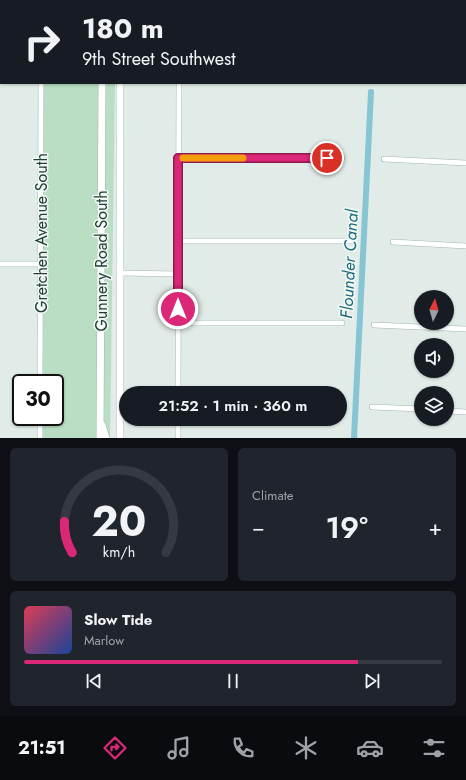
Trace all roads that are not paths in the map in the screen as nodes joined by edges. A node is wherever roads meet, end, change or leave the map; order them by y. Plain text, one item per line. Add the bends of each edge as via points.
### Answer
1 (41, 84) edge
2 (102, 84) edge
3 (120, 84) edge
4 (179, 84) edge
5 (178, 158) junction
6 (342, 158) dead end
7 (384, 159) dead end
8 (466, 163) edge
9 (352, 240) dead end
10 (178, 241) junction
11 (394, 242) dead end
12 (466, 246) edge
13 (0, 264) edge
14 (40, 264) junction
15 (120, 273) junction
16 (178, 274) junction
17 (178, 323) junction
18 (342, 323) dead end
19 (374, 324) dead end
20 (466, 329) edge
21 (40, 374) edge
22 (178, 386) edge
23 (372, 407) dead end
24 (414, 409) edge
25 (454, 411) edge
26 (466, 412) edge
27 (100, 423) junction
28 (40, 426) edge
29 (178, 426) edge
30 (40, 438) edge
31 (100, 438) edge
32 (106, 438) edge
33 (120, 438) edge
34 (178, 438) edge

1 - 14 street, Gretchen Avenue South
2 - 27 main road, Gunnery Road South
3 - 15 main road, Gunnery Road South
4 - 5 street
5 - 6 street
5 - 10 street
7 - 8 street
9 - 10 street
10 - 16 street
11 - 12 street
13 - 14 street
14 - 21 street, Gretchen Avenue South
15 - 16 street
15 - 33 main road, Gunnery Road South
16 - 17 street
17 - 18 street
17 - 22 street
19 - 20 street
23 - 24 street
25 - 26 street
27 - 31 main road, Gunnery Road South
27 - 32 main road
28 - 30 street
29 - 34 street

